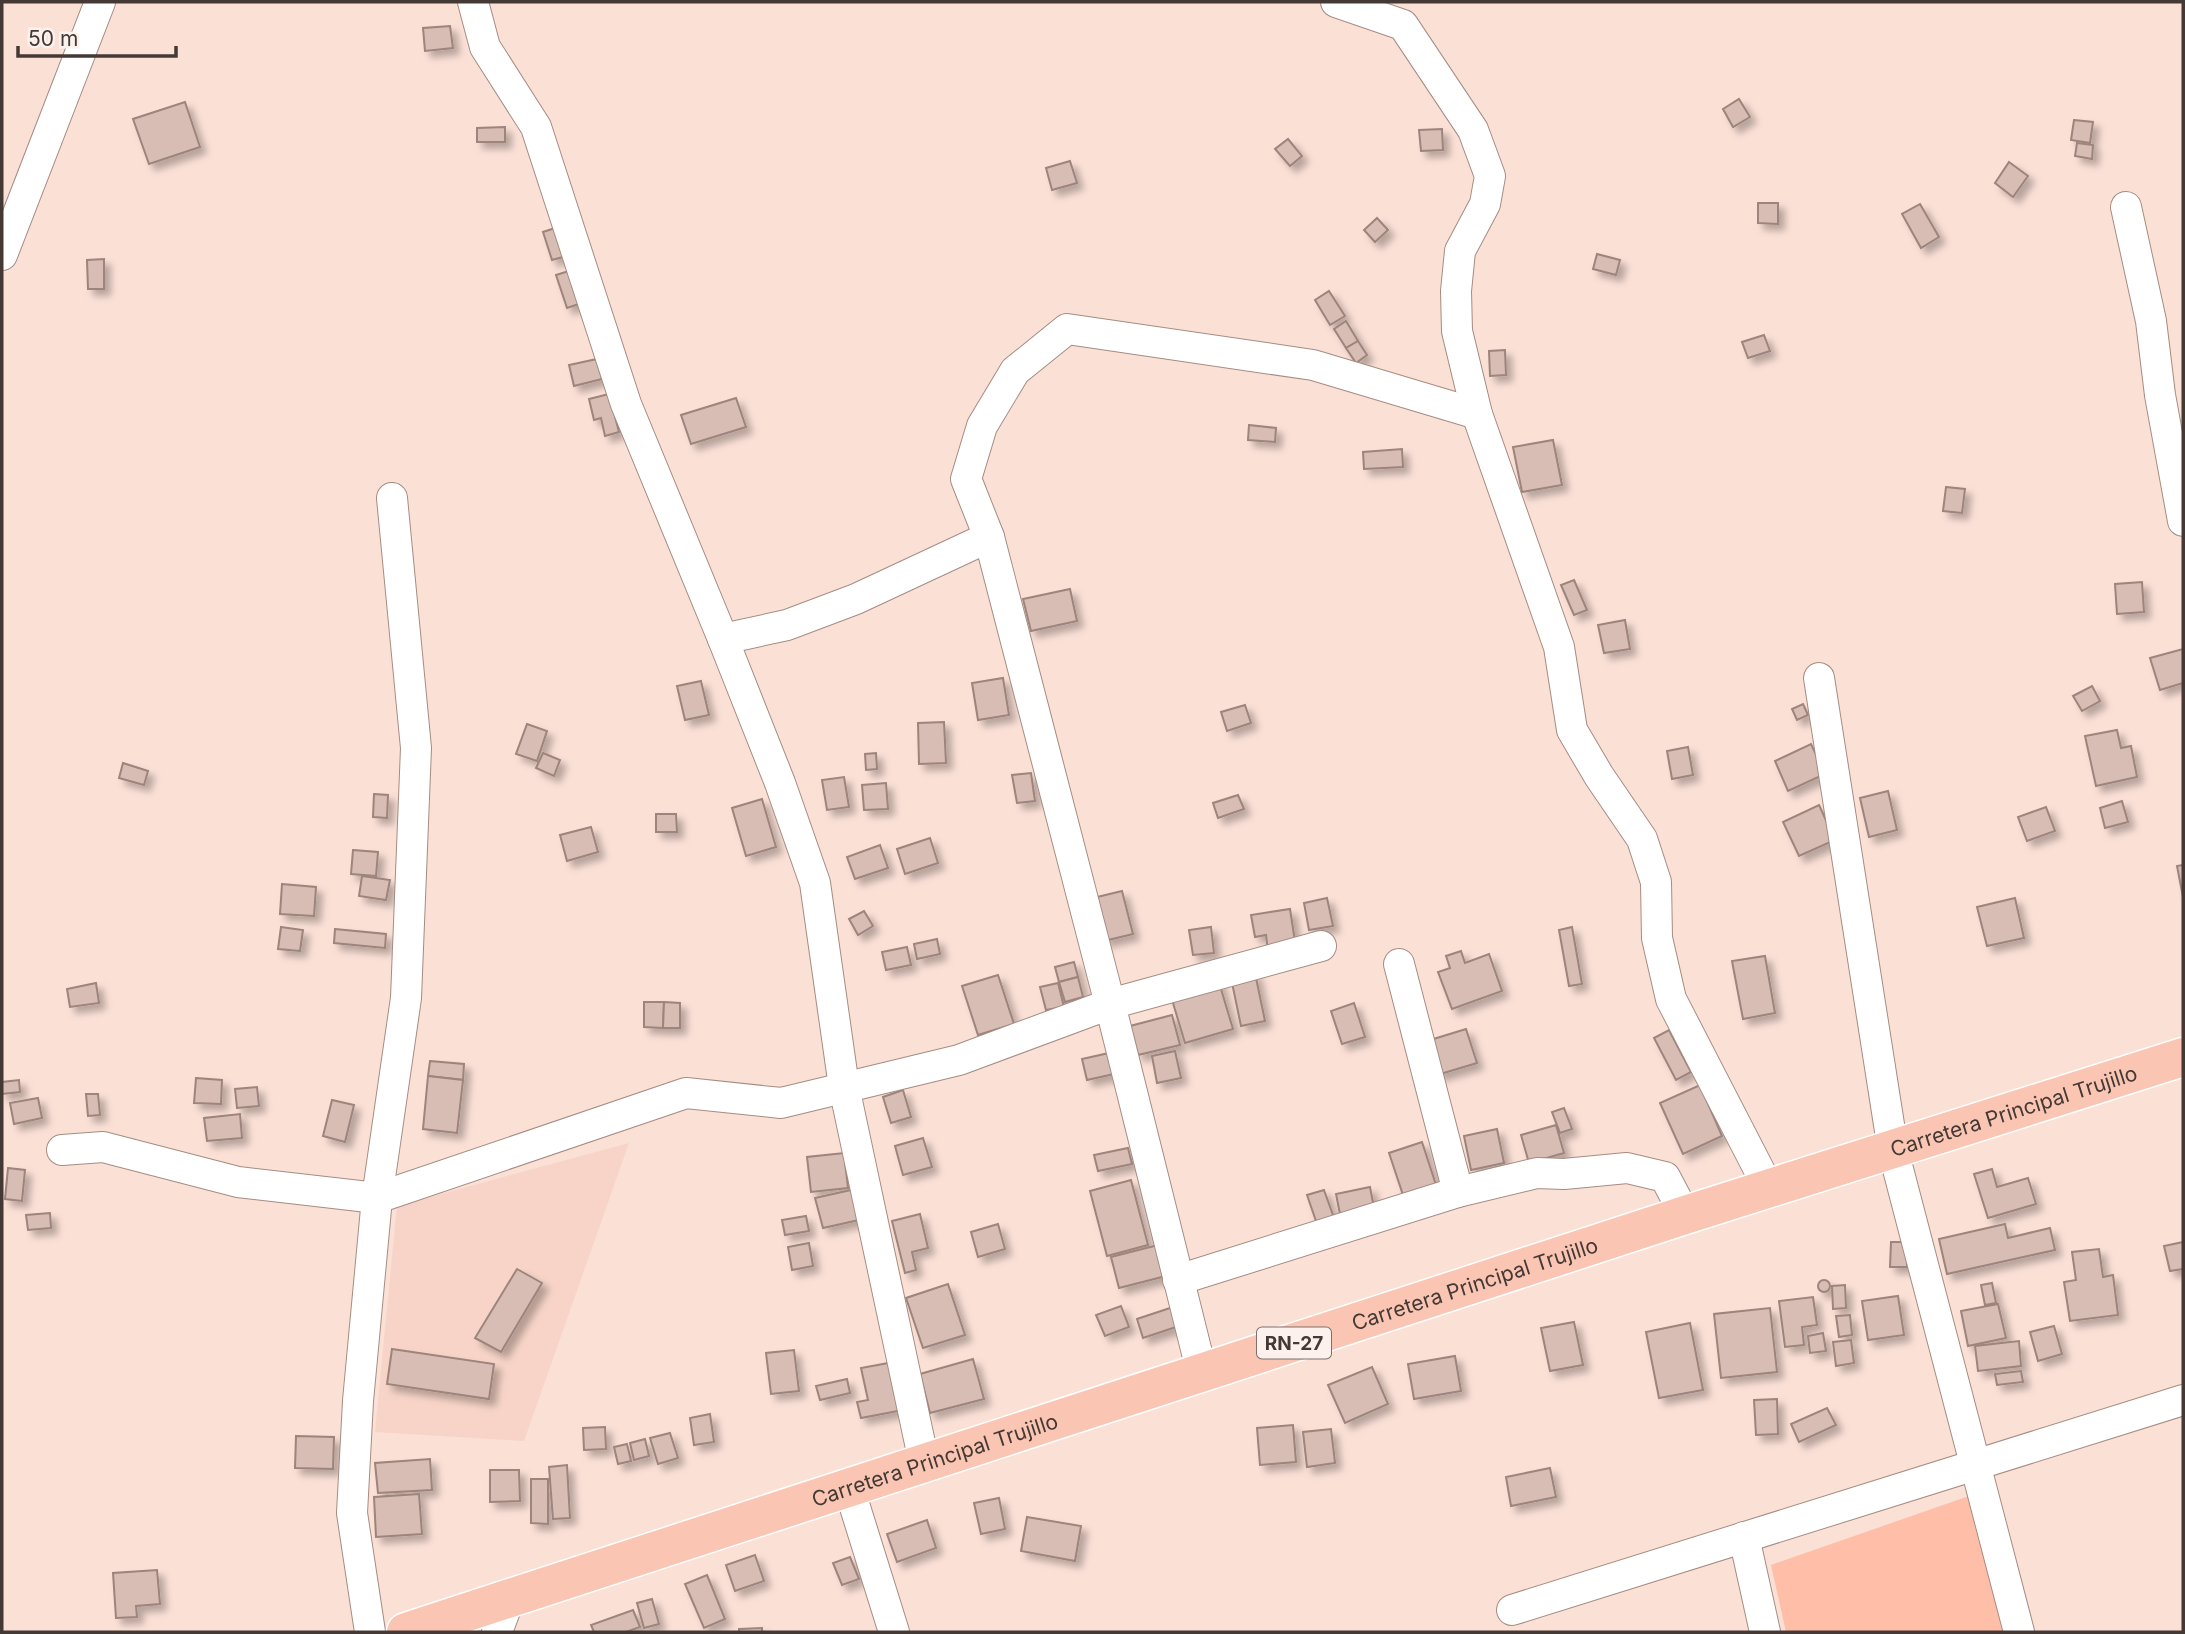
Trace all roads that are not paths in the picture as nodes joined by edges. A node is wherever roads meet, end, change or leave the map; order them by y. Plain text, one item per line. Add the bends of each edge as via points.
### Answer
1 (100, 2) edge
2 (473, 2) edge
3 (1336, 2) edge
4 (2126, 207) dead end
5 (2, 256) edge
6 (2171, 393) edge
7 (1477, 414) junction
8 (392, 498) dead end
9 (2183, 521) edge
10 (989, 537) junction
11 (723, 639) junction
12 (1819, 678) dead end
13 (1321, 946) dead end
14 (1399, 964) dead end
15 (1110, 1004) junction
16 (2183, 1057) edge
17 (844, 1087) junction
18 (62, 1150) dead end
19 (1893, 1150) junction
20 (1769, 1189) junction
21 (1458, 1192) junction
22 (377, 1198) junction
23 (1685, 1215) junction
24 (1178, 1280) junction
25 (1202, 1373) junction
26 (2183, 1399) edge
27 (924, 1462) junction
28 (1976, 1464) junction
29 (849, 1488) junction
30 (1744, 1538) junction
31 (510, 1597) junction
32 (1512, 1611) dead end
33 (370, 1632) edge
34 (406, 1632) edge
35 (497, 1632) edge
36 (894, 1632) edge
37 (1765, 1632) edge
38 (2019, 1632) edge

1 - 5 street
2 - 11 street via 485,47 536,127 626,404
3 - 7 street via 1403,25 1473,130 1490,176 1485,204 1460,251 1456,291 1457,331
4 - 6 street
6 - 9 street
7 - 10 street via 1313,365 1067,329 1015,371 982,426 966,478
7 - 20 street via 1559,647 1572,730 1642,839 1656,882 1657,938 1671,999
8 - 22 street via 416,748 406,998
10 - 11 street via 856,599 787,625
10 - 15 street
11 - 17 street via 815,883
12 - 19 street
13 - 15 street
14 - 21 street
15 - 17 street via 959,1060
15 - 24 street
16 - 19 main road, Carretera Principal Trujillo / RN-27
17 - 22 street via 781,1103 686,1093
17 - 27 street
18 - 22 street via 103,1147 238,1182
19 - 20 main road, Carretera Principal Trujillo / RN-27
19 - 28 street
20 - 23 main road, Carretera Principal Trujillo / RN-27
21 - 23 street via 1537,1173 1627,1168 1665,1177
21 - 24 street
22 - 33 street via 352,1514
23 - 25 main road, Carretera Principal Trujillo / RN-27
24 - 25 street
25 - 27 main road, Carretera Principal Trujillo / RN-27
26 - 28 street
27 - 29 main road, Carretera Principal Trujillo / RN-27
28 - 30 street
28 - 38 street
29 - 31 main road, Carretera Principal Trujillo / RN-27
29 - 36 street
30 - 32 street
30 - 37 street
31 - 34 main road, Carretera Principal Trujillo / RN-27
31 - 35 street

